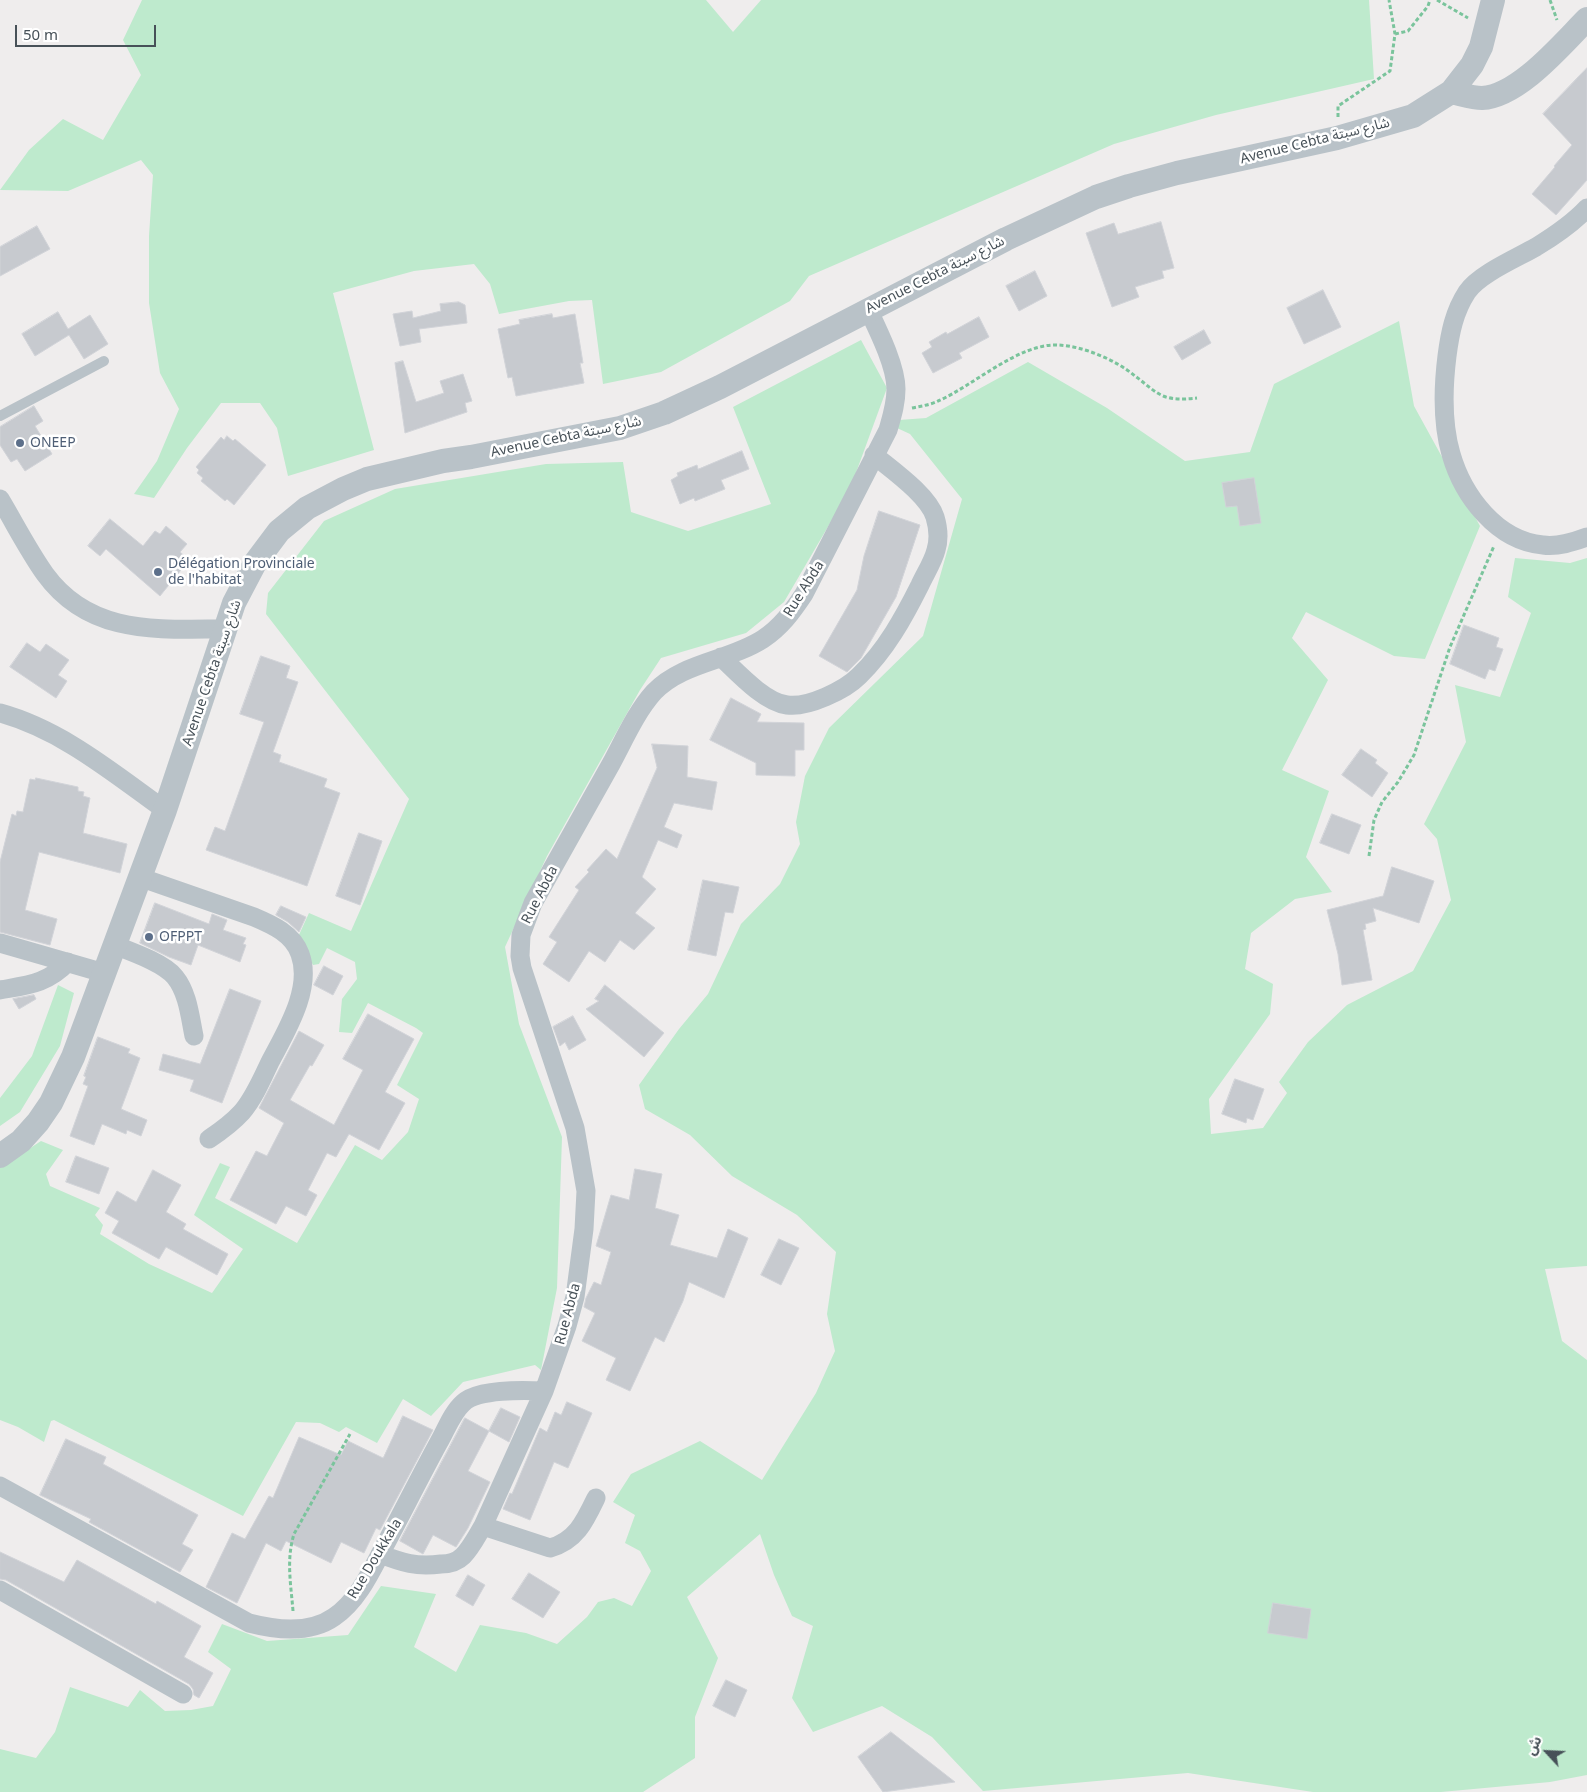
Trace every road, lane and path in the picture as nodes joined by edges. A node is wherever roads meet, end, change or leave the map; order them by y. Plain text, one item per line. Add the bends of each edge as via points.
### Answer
1 (1389, 0) edge
2 (1430, 0) edge
3 (1437, 0) edge
4 (1494, 0) edge
5 (1587, 18) edge
6 (1486, 28) junction
7 (1395, 34) junction
8 (1452, 92) junction
9 (1337, 138) junction
10 (1587, 208) edge
11 (868, 309) junction
12 (104, 361) dead end
13 (1197, 398) dead end
14 (894, 410) junction
15 (0, 416) edge
16 (874, 456) junction
17 (0, 499) edge
18 (1501, 529) junction
19 (1587, 537) edge
20 (226, 629) junction
21 (720, 657) junction
22 (0, 713) edge
23 (165, 810) junction
24 (1369, 856) dead end
25 (139, 877) junction
26 (0, 943) edge
27 (114, 945) junction
28 (68, 962) junction
29 (104, 973) junction
30 (0, 990) edge
31 (194, 1036) dead end
32 (209, 1139) dead end
33 (0, 1156) edge
34 (544, 1392) junction
35 (350, 1434) dead end
36 (0, 1486) edge
37 (596, 1498) dead end
38 (482, 1526) junction
39 (380, 1554) junction
40 (0, 1590) edge
41 (295, 1629) junction
42 (184, 1694) dead end

1 - 7 path
2 - 7 path via 1408,31
3 - 6 path
4 - 6 street, Avenue Cebta شارع سبتة
5 - 8 street via 1526,79 1503,92 1481,98
6 - 8 street, Avenue Cebta شارع سبتة via 1472,65
7 - 9 path via 1390,71 1338,106
8 - 9 street, Avenue Cebta شارع سبتة via 1413,116
9 - 11 street, Avenue Cebta شارع سبتة via 1178,172 1096,197
10 - 18 street via 1538,246 1487,274 1468,290 1454,314 1444,396 1451,454 1463,484
11 - 14 street, Rue Abda via 891,367 896,387
11 - 20 street, Avenue Cebta شارع سبتة via 664,413 620,428 443,461 367,479 319,500 279,531 261,554 237,596
12 - 15 lane
13 - 14 path via 1180,400 1166,397 1106,358 1074,348 1050,345 1024,353 934,403
14 - 16 street, Rue Abda
16 - 21 street, Rue Abda via 827,552 790,615 762,640
16 - 21 street via 926,502 936,518 938,536 936,551 926,572 884,646 858,677 843,687 821,698 792,706 773,700 758,690
17 - 20 street via 46,576 81,609 125,625
18 - 19 street via 1530,544 1545,546
18 - 24 path via 1450,647 1414,755 1382,802 1374,820
20 - 23 street, Avenue Cebta شارع سبتة
21 - 34 street, Rue Abda via 666,682 642,708 533,903 521,935 520,956 526,982 575,1128 586,1191 576,1297
22 - 23 street via 23,720 88,754
23 - 25 street, Avenue Cebta شارع سبتة
25 - 27 street, Avenue Cebta شارع سبتة
25 - 32 street via 270,924 286,934 301,955 300,994 287,1028 247,1106
26 - 28 street
27 - 29 street, Avenue Cebta شارع سبتة
27 - 31 street via 164,967 177,978
28 - 29 street
28 - 30 street via 54,975 34,984
29 - 33 street, Avenue Cebta شارع سبتة via 73,1057 51,1104 21,1141
34 - 38 street, Rue Abda
34 - 39 street, Rue Doukkala via 513,1390 474,1397 463,1403
35 - 41 path via 292,1540 289,1563
36 - 41 street, Rue Doukkala via 250,1623
37 - 38 street via 577,1532 560,1545 550,1548
38 - 39 street, Rue Abda via 463,1556 450,1564 419,1566
39 - 41 street, Rue Doukkala via 354,1599 342,1611 323,1622
40 - 42 street

